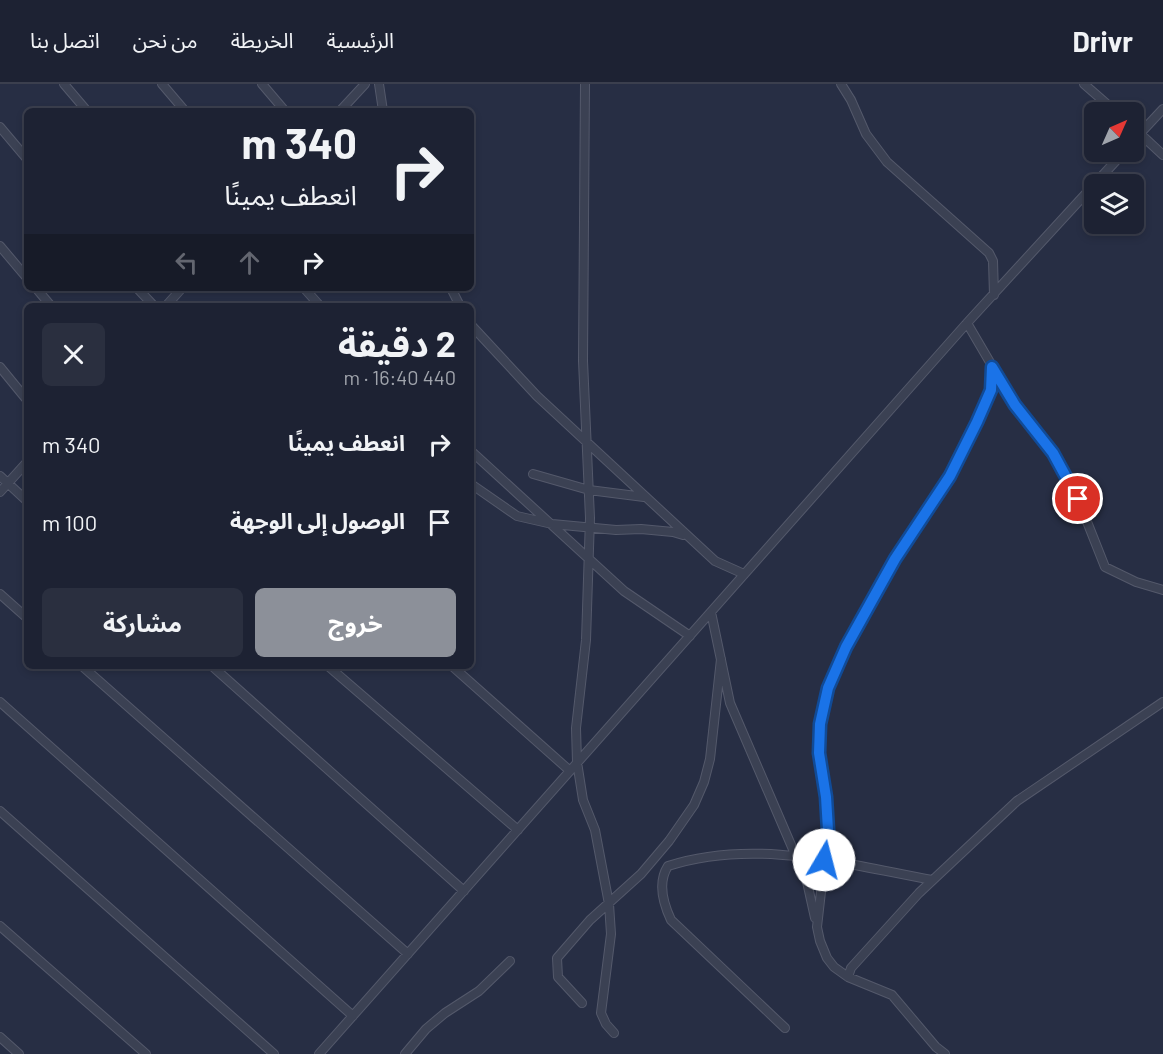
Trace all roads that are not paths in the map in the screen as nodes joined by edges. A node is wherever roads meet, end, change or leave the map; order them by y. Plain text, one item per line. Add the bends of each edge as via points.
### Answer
1 (64, 84) edge
2 (162, 84) edge
3 (262, 84) edge
4 (378, 84) edge
5 (585, 84) edge
6 (841, 84) edge
7 (1084, 84) edge
8 (362, 85) edge
9 (1105, 102) edge
10 (84, 108) edge
11 (182, 108) edge
12 (282, 108) edge
13 (343, 108) edge
14 (382, 108) edge
15 (1163, 109) edge
16 (0, 127) edge
17 (1144, 127) edge
18 (1144, 141) edge
19 (24, 155) edge
20 (1163, 156) edge
21 (1115, 162) edge
22 (0, 246) edge
23 (24, 274) edge
24 (38, 291) edge
25 (140, 291) edge
26 (179, 291) edge
27 (307, 291) edge
28 (994, 295) junction
29 (48, 303) edge
30 (151, 303) edge
31 (169, 303) edge
32 (317, 303) edge
33 (967, 323) junction
34 (474, 329) edge
35 (0, 367) edge
36 (992, 367) junction
37 (24, 396) edge
38 (587, 442) junction
39 (474, 454) edge
40 (24, 465) edge
41 (533, 474) dead end
42 (0, 476) edge
43 (8, 484) junction
44 (474, 486) edge
45 (589, 490) junction
46 (0, 492) edge
47 (645, 497) junction
48 (24, 498) edge
49 (552, 524) junction
50 (590, 528) junction
51 (689, 537) junction
52 (589, 559) junction
53 (744, 574) junction
54 (1163, 590) edge
55 (0, 594) edge
56 (711, 612) junction
57 (24, 615) edge
58 (690, 636) junction
59 (721, 659) junction
60 (85, 669) edge
61 (215, 669) edge
62 (331, 669) edge
63 (455, 669) edge
64 (0, 702) edge
65 (1163, 702) edge
66 (577, 762) junction
67 (568, 770) junction
68 (0, 811) edge
69 (518, 830) junction
70 (795, 856) junction
71 (824, 860) junction
72 (932, 880) junction
73 (465, 891) junction
74 (609, 904) junction
75 (0, 926) edge
76 (817, 927) junction
77 (408, 954) junction
78 (510, 961) dead end
79 (848, 977) junction
80 (582, 1003) dead end
81 (353, 1016) junction
82 (785, 1028) dead end
83 (614, 1034) dead end
84 (0, 1037) edge
85 (19, 1054) edge
86 (146, 1054) edge
87 (274, 1054) edge
88 (319, 1054) edge
89 (405, 1054) edge
90 (945, 1054) edge

1 - 10 street
2 - 11 street
3 - 12 street
4 - 14 street
5 - 38 street via 583,361
6 - 28 street via 866,134 887,162 989,253 993,261
7 - 9 street
8 - 13 street
15 - 17 street
16 - 19 street
18 - 20 street
21 - 28 street
22 - 23 street
24 - 29 street
25 - 30 street
26 - 31 street
27 - 32 street
28 - 33 street
33 - 36 street
33 - 53 street
34 - 38 street
35 - 37 street
36 - 54 street via 1015,405 1053,453 1078,499 1105,567
36 - 71 street via 991,390 950,476 895,559 828,688 819,753 828,830
38 - 45 street
38 - 47 street
39 - 49 street
40 - 43 street
41 - 45 street
42 - 43 street
43 - 46 street
43 - 48 street
44 - 49 street via 517,516
45 - 47 street
45 - 50 street
47 - 51 street
49 - 50 street
49 - 52 street
50 - 51 street via 673,532
50 - 52 street
51 - 53 street via 715,561
52 - 58 street via 624,591
52 - 66 street
53 - 56 street
55 - 57 street
56 - 58 street
56 - 59 street
58 - 66 street
59 - 70 street via 730,703
59 - 74 street via 710,759 694,806 641,874
60 - 77 street
61 - 73 street
62 - 69 street
63 - 67 street
64 - 81 street
65 - 72 street via 1017,801
66 - 67 street
66 - 74 street
67 - 69 street
68 - 87 street
69 - 73 street
70 - 71 street
70 - 76 street via 807,882
70 - 82 street via 756,852 705,856 668,866 663,873 662,902 671,920
71 - 72 street
71 - 76 street
72 - 79 street via 851,968
73 - 77 street
74 - 80 street via 573,937 557,958 558,977
74 - 83 street via 611,934 601,1012
75 - 86 street
76 - 79 street via 827,958
77 - 81 street
78 - 89 street via 479,991 426,1029
79 - 90 street via 892,995
81 - 88 street
84 - 85 street

